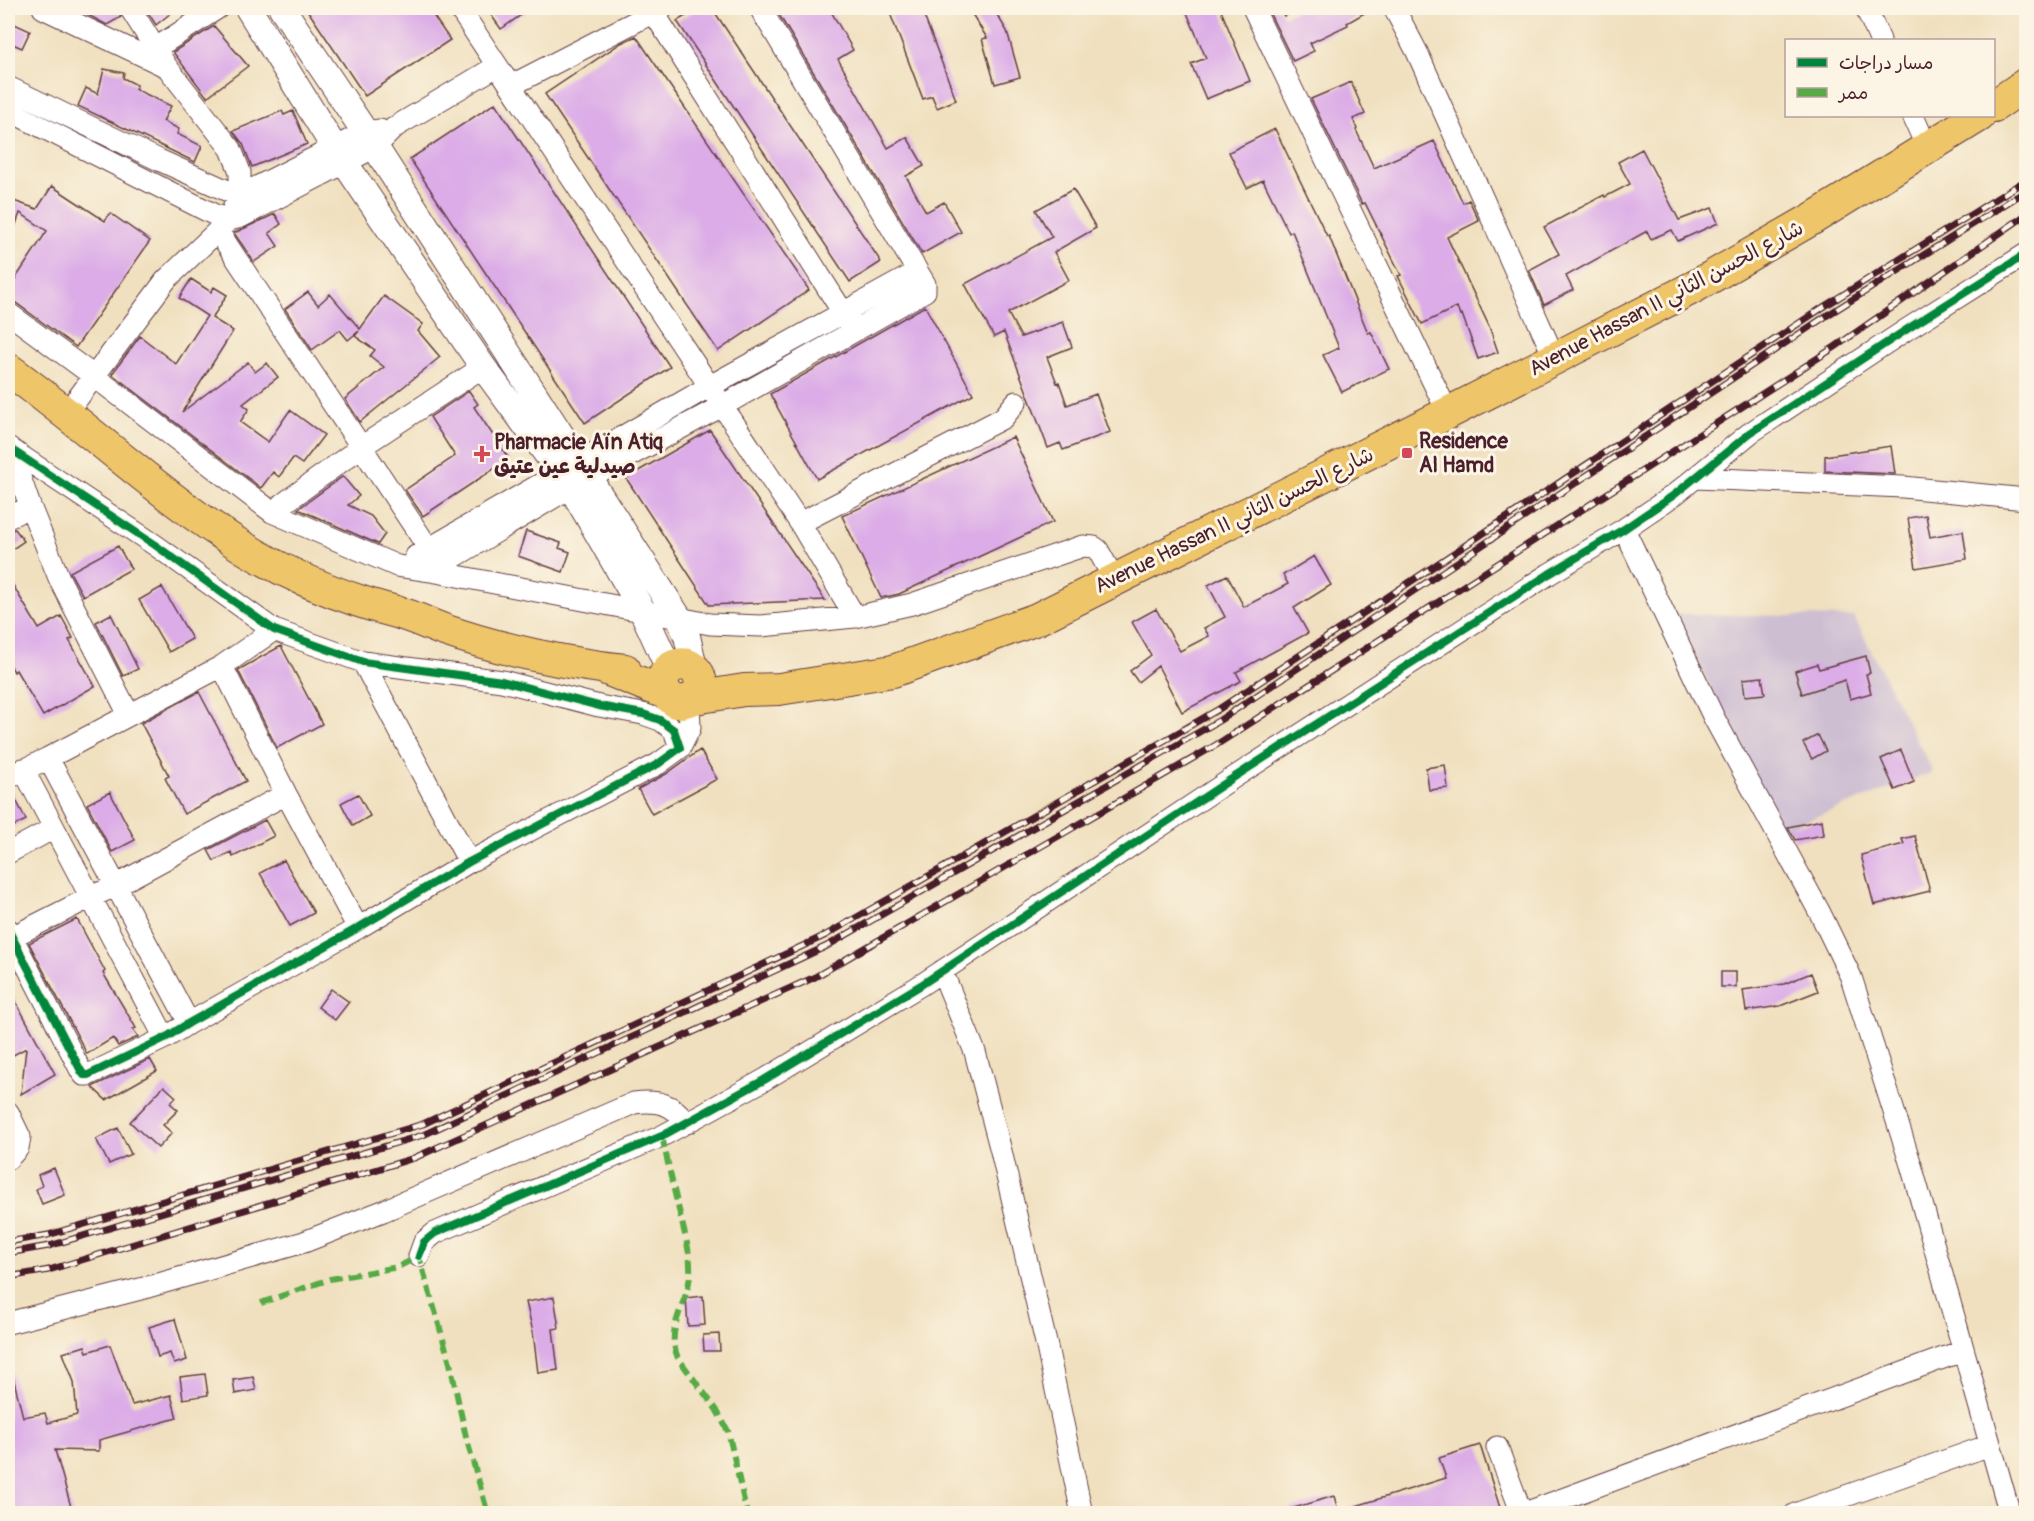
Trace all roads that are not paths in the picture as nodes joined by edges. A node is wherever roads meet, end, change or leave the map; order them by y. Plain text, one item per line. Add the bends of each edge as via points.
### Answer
1 (43, 8) edge
2 (130, 8) edge
3 (218, 8) edge
4 (248, 8) edge
5 (282, 8) edge
6 (459, 8) edge
7 (760, 8) edge
8 (1253, 8) edge
9 (1394, 8) edge
10 (1866, 8) edge
11 (658, 10) edge
12 (1880, 39) edge
13 (156, 48) junction
14 (497, 66) junction
15 (167, 67) junction
16 (2026, 84) edge
17 (512, 85) junction
18 (1995, 105) edge
19 (12, 107) edge
20 (1913, 117) edge
21 (1976, 117) edge
22 (370, 140) junction
23 (1927, 148) junction
24 (340, 155) junction
25 (238, 196) junction
26 (224, 225) junction
27 (2026, 254) edge
28 (917, 272) junction
29 (842, 311) junction
30 (8, 313) edge
31 (858, 330) junction
32 (1555, 359) junction
33 (483, 367) junction
34 (10, 374) edge
35 (95, 376) junction
36 (710, 386) junction
37 (1016, 402) dead end
38 (722, 406) junction
39 (1448, 413) junction
40 (66, 414) junction
41 (10, 446) edge
42 (361, 447) junction
43 (575, 475) junction
44 (1696, 478) junction
45 (2026, 500) edge
46 (30, 506) junction
47 (272, 512) junction
48 (8, 518) edge
49 (800, 523) junction
50 (1624, 529) junction
51 (429, 549) junction
52 (397, 566) junction
53 (431, 571) junction
54 (1114, 579) junction
55 (642, 610) junction
56 (855, 617) junction
57 (679, 618) junction
58 (274, 630) junction
59 (363, 662) junction
60 (222, 666) junction
61 (682, 683) junction
62 (129, 715) junction
63 (680, 748) junction
64 (48, 758) junction
65 (15, 773) edge
66 (286, 794) junction
67 (54, 828) junction
68 (8, 854) edge
69 (469, 862) junction
70 (116, 886) junction
71 (91, 897) junction
72 (358, 928) junction
73 (9, 935) edge
74 (942, 971) junction
75 (189, 1023) junction
76 (165, 1038) junction
77 (8, 1112) edge
78 (687, 1123) junction
79 (8, 1159) edge
80 (419, 1256) dead end
81 (8, 1323) edge
82 (1962, 1351) junction
83 (1990, 1445) junction
84 (1497, 1447) dead end
85 (1839, 1506) edge
86 (1082, 1514) edge
87 (1522, 1514) edge
88 (1795, 1514) edge
89 (2010, 1514) edge

1 - 15 street
2 - 13 street
3 - 13 street
4 - 24 street
5 - 22 street
6 - 14 street
7 - 28 street
8 - 39 street
9 - 32 street
10 - 12 street
11 - 17 street
11 - 29 street
13 - 15 street
14 - 17 street
14 - 22 street
15 - 25 street via 231,149 240,172
16 - 18 main road
17 - 36 street
19 - 25 street via 159,160
19 - 26 street via 215,215
20 - 23 street
21 - 23 main road, Avenue Hassan II شارع الحسن الثاني
22 - 24 street
22 - 43 street
23 - 32 main road, Avenue Hassan II شارع الحسن الثاني via 1694,287
24 - 25 street
24 - 26 street
24 - 33 street
25 - 26 street
26 - 35 street via 166,280
26 - 42 street
27 - 44 street via 1750,433
28 - 29 street
28 - 31 street via 925,292
29 - 31 street
29 - 36 street
30 - 35 street
31 - 38 street
32 - 39 main road, Avenue Hassan II شارع الحسن الثاني
33 - 42 street
33 - 43 street
34 - 40 main road, Avenue Hassan II شارع الحسن الثاني
35 - 40 street
35 - 47 street
36 - 38 street
36 - 43 street
37 - 49 street via 1003,418
38 - 43 street
38 - 49 street
39 - 54 main road, Avenue Hassan II شارع الحسن الثاني
40 - 61 main road, Avenue Hassan II شارع الحسن الثاني via 194,514 248,550 325,589 510,649
41 - 46 street
41 - 58 street
42 - 47 street
42 - 51 street
43 - 51 street
43 - 53 street
43 - 55 street
43 - 57 street
44 - 45 street via 1903,487
44 - 50 street
46 - 48 street
46 - 62 street via 59,578
47 - 52 street
49 - 56 street
50 - 74 street via 1233,778
50 - 82 street via 1713,718 1851,977 1911,1165
51 - 52 street
51 - 53 street
52 - 53 street
53 - 55 street
54 - 56 street via 1098,550 1083,546 912,604
54 - 61 main road, Avenue Hassan II شارع الحسن الثاني via 1037,619 893,671 779,689 744,690
55 - 57 street
55 - 61 street
56 - 57 street via 761,626
57 - 61 street via 687,636
58 - 59 street
58 - 60 street
59 - 63 street via 502,681 643,714 674,730
59 - 69 street
60 - 62 street
60 - 66 street
61 - 63 street via 690,728
62 - 64 street
63 - 69 street via 658,764
64 - 65 street
64 - 70 street
65 - 67 street
66 - 70 street
66 - 72 street
67 - 68 street
67 - 71 street
69 - 72 street
70 - 71 street
70 - 75 street
71 - 73 street
71 - 76 street
72 - 75 street
73 - 76 street via 84,1075
74 - 78 street
74 - 86 street via 975,1052 1001,1151
75 - 76 street
77 - 79 street via 20,1137 18,1148
78 - 80 street via 435,1233 424,1242
78 - 81 street via 663,1103 634,1103 304,1242
82 - 83 street
82 - 87 street
83 - 85 street
83 - 89 street
84 - 87 street
85 - 88 street

